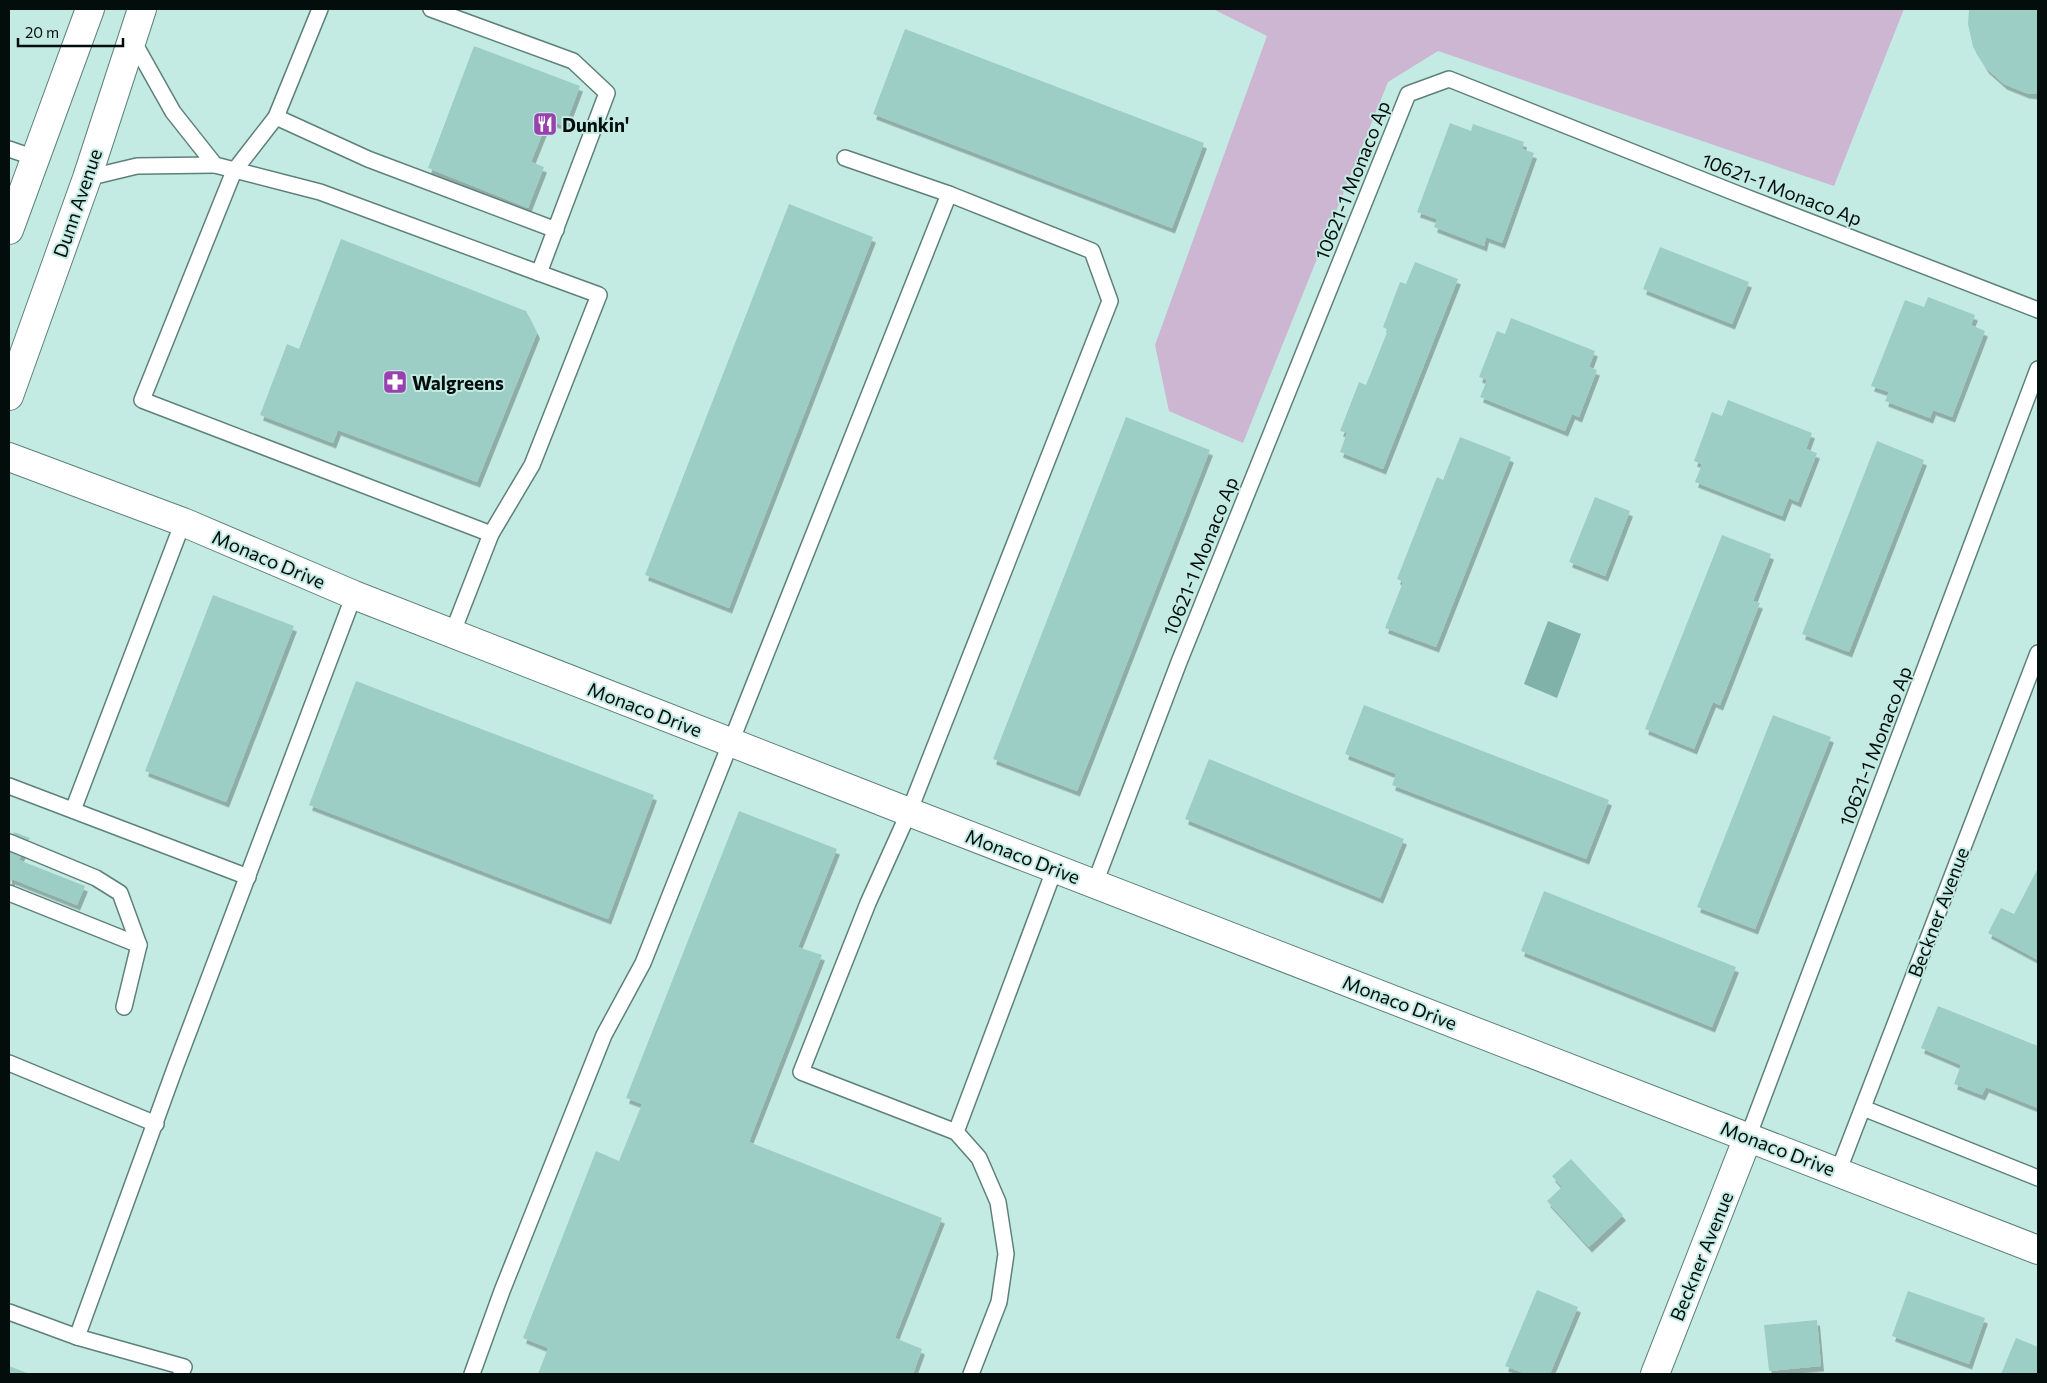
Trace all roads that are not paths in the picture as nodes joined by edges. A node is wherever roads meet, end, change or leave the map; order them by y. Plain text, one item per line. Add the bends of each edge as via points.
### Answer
1 (90, 9) edge
2 (142, 9) edge
3 (320, 9) edge
4 (431, 9) edge
5 (132, 38) junction
6 (276, 117) junction
7 (9, 149) edge
8 (36, 158) junction
9 (845, 158) dead end
10 (215, 165) junction
11 (234, 171) junction
12 (87, 178) junction
13 (949, 194) junction
14 (9, 230) edge
15 (556, 230) junction
16 (539, 274) junction
17 (2038, 310) edge
18 (2038, 368) edge
19 (9, 396) edge
20 (9, 457) edge
21 (183, 522) junction
22 (491, 534) junction
23 (354, 595) junction
24 (452, 634) junction
25 (2038, 653) edge
26 (732, 743) junction
27 (9, 786) edge
28 (73, 810) junction
29 (909, 812) junction
30 (9, 842) edge
31 (1056, 868) junction
32 (248, 877) junction
33 (1095, 883) junction
34 (9, 893) edge
35 (139, 945) junction
36 (124, 1007) dead end
37 (9, 1063) edge
38 (1863, 1108) junction
39 (156, 1124) junction
40 (956, 1132) junction
41 (1748, 1137) junction
42 (1838, 1172) junction
43 (2038, 1178) edge
44 (2038, 1250) edge
45 (9, 1312) edge
46 (77, 1337) junction
47 (182, 1374) edge
48 (472, 1374) edge
49 (971, 1374) edge
50 (1654, 1374) edge

1 - 8 street
2 - 5 street, Dunn Avenue
3 - 6 lane
4 - 15 lane via 573,61 607,93
5 - 10 lane via 173,112
5 - 12 street, Dunn Avenue
6 - 11 lane
6 - 15 lane via 368,160
7 - 8 lane
8 - 14 street
9 - 13 lane
10 - 11 lane
10 - 12 lane via 137,166
11 - 16 lane via 320,192
11 - 22 lane via 142,400
12 - 19 street, Dunn Avenue
13 - 26 lane
13 - 29 lane via 1092,250 1110,301
15 - 16 lane
16 - 22 lane via 600,294 532,465
17 - 33 lane, 10621-1 Monaco Ap via 1449,79 1408,94 1179,662
18 - 41 lane, 10621-1 Monaco Ap
20 - 21 street, Monaco Drive
21 - 23 street, Monaco Drive
21 - 28 lane
22 - 24 lane
23 - 24 street, Monaco Drive
23 - 32 lane
24 - 26 street, Monaco Drive
25 - 38 lane, Beckner Avenue
26 - 29 street, Monaco Drive
26 - 48 lane via 643,963 604,1035
27 - 28 lane
28 - 32 lane
29 - 31 street, Monaco Drive
29 - 40 lane via 868,903 801,1072
30 - 35 lane via 96,878 120,893
31 - 33 street, Monaco Drive
31 - 40 lane
32 - 39 lane
33 - 41 street, Monaco Drive
34 - 35 lane
35 - 36 lane
37 - 39 lane
38 - 42 lane, Beckner Avenue
38 - 43 lane
39 - 46 lane
40 - 49 lane via 980,1158 998,1202 1006,1254 999,1302
41 - 42 street, Monaco Drive
41 - 50 street, Beckner Avenue
42 - 44 street, Monaco Drive
45 - 46 lane
46 - 47 lane via 184,1368

